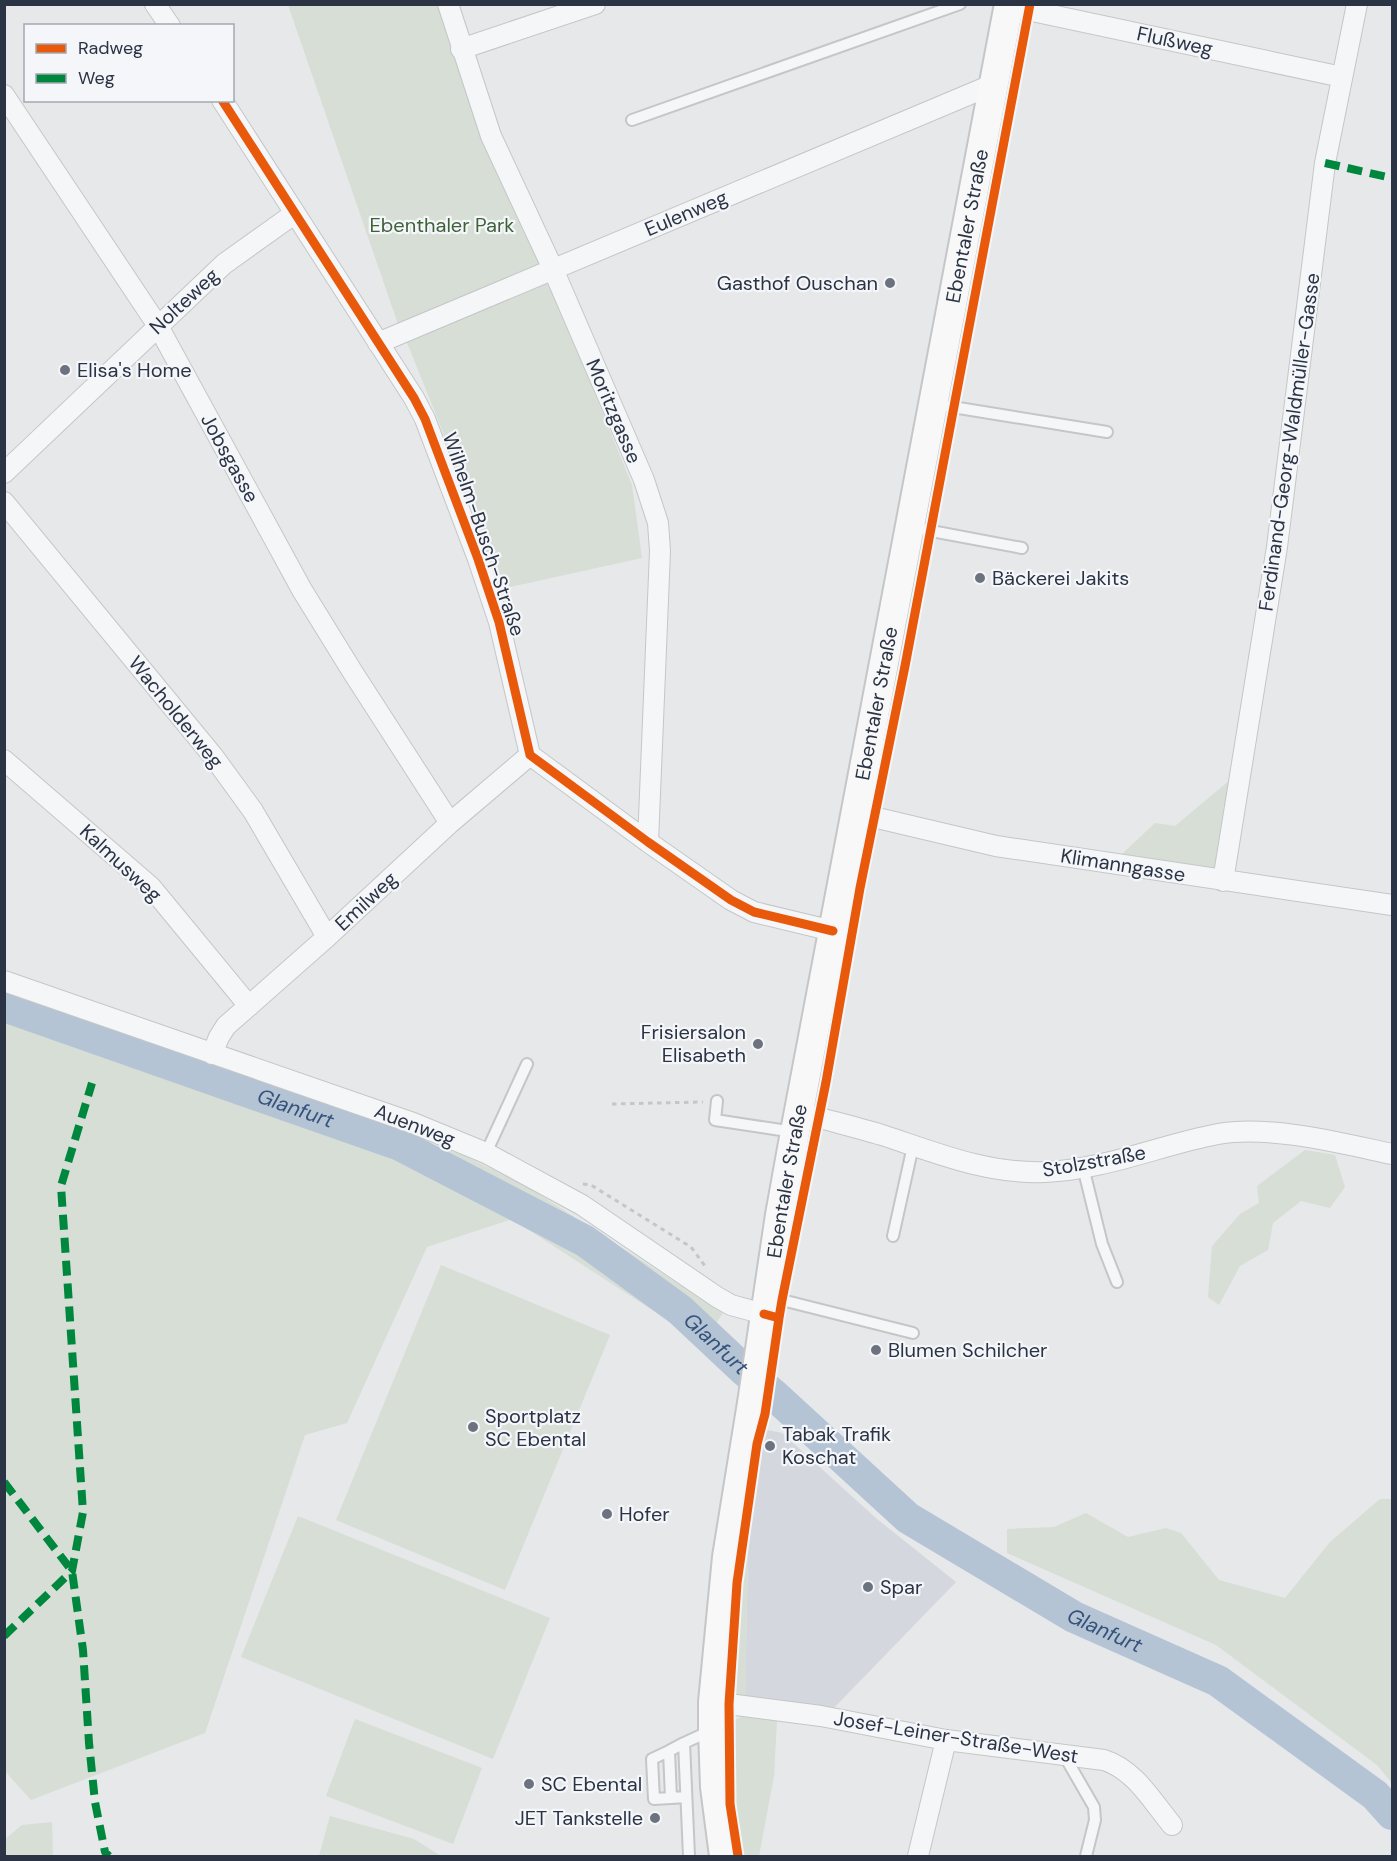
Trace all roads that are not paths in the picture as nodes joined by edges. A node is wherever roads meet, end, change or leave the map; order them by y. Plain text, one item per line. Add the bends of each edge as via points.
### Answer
1 (155, 4) edge
2 (448, 4) edge
3 (595, 4) edge
4 (960, 4) edge
5 (1357, 4) edge
6 (1009, 5) edge
7 (169, 24) edge
8 (461, 49) junction
9 (1342, 77) junction
10 (994, 84) junction
11 (4, 96) edge
12 (223, 102) edge
13 (632, 120) dead end
14 (294, 214) junction
15 (553, 269) junction
16 (158, 326) junction
17 (378, 343) junction
18 (933, 404) junction
19 (1107, 432) dead end
20 (4, 472) edge
21 (4, 502) edge
22 (910, 527) junction
23 (1022, 548) dead end
24 (530, 755) junction
25 (4, 760) edge
26 (856, 813) junction
27 (450, 823) junction
28 (648, 842) junction
29 (1223, 881) junction
30 (1392, 905) edge
31 (832, 931) junction
32 (327, 937) junction
33 (4, 981) edge
34 (249, 1006) junction
35 (212, 1054) junction
36 (528, 1064) dead end
37 (717, 1101) road end
38 (797, 1122) junction
39 (913, 1146) junction
40 (486, 1153) junction
41 (1392, 1154) edge
42 (1083, 1167) junction
43 (893, 1236) dead end
44 (1117, 1282) dead end
45 (765, 1305) junction
46 (913, 1333) dead end
47 (713, 1716) junction
48 (946, 1740) junction
49 (684, 1743) junction
50 (669, 1751) junction
51 (1064, 1754) junction
52 (686, 1797) junction
53 (671, 1798) junction
54 (1172, 1825) dead end
55 (689, 1857) edge
56 (724, 1857) edge
57 (918, 1857) edge
58 (1086, 1857) edge

1 - 7 street
2 - 8 street, Moritzgasse
3 - 8 street
4 - 13 lane
5 - 9 street, Ferdinand-Georg-Waldmüller-Gasse
6 - 9 street, Flußweg
6 - 10 main road, Ebentaler Straße
8 - 15 street, Moritzgasse via 491,136
9 - 29 street, Ferdinand-Georg-Waldmüller-Gasse via 1324,163 1277,547
10 - 15 street, Eulenweg
10 - 18 main road, Ebentaler Straße
11 - 16 street, Jobsgasse
12 - 14 street, Wilhelm-Busch-Straße
14 - 16 street, Nolteweg via 224,264
14 - 17 street, Wilhelm-Busch-Straße
15 - 17 street, Eulenweg
15 - 28 street, Moritzgasse via 644,480 658,523 660,563
16 - 20 street, Nolteweg
16 - 27 street, Jobsgasse via 302,590
17 - 24 street, Wilhelm-Busch-Straße via 425,419 478,559 499,622
18 - 19 lane
18 - 22 main road, Ebentaler Straße
21 - 32 street, Wacholderweg via 213,756 253,811
22 - 23 lane
22 - 26 main road, Ebentaler Straße
24 - 27 street, Emilweg
24 - 28 street
25 - 34 street, Kalmusweg via 151,887
26 - 29 street, Klimanngasse via 996,846
26 - 31 main road, Ebentaler Straße
27 - 32 street, Emilweg
28 - 31 street via 754,912
29 - 30 street, Klimanngasse
31 - 38 main road, Ebentaler Straße
32 - 34 street, Emilweg
33 - 35 street, Auenweg
34 - 35 street, Emilweg via 226,1026
35 - 40 street, Auenweg via 413,1123
36 - 40 lane
37 - 38 lane via 715,1120
38 - 39 street, Stolzstraße
38 - 45 main road, Ebentaler Straße
39 - 42 street, Stolzstraße via 979,1167 1047,1172
39 - 43 lane
40 - 45 street, Auenweg via 582,1205 731,1305
41 - 42 street, Stolzstraße via 1264,1131 1220,1134
42 - 44 lane via 1102,1244
45 - 46 lane
45 - 47 main road, Ebentaler Straße via 727,1557
47 - 48 street, Josef-Leiner-Straße-West via 820,1716
47 - 49 lane
47 - 56 main road, Ebentaler Straße via 715,1787
48 - 51 street, Josef-Leiner-Straße-West
48 - 57 street
49 - 50 lane
49 - 52 lane
50 - 53 lane
50 - 53 lane via 652,1759 654,1799
51 - 54 street, Josef-Leiner-Straße-West via 1104,1760 1123,1768
51 - 58 lane via 1094,1808
52 - 53 lane
52 - 55 lane

